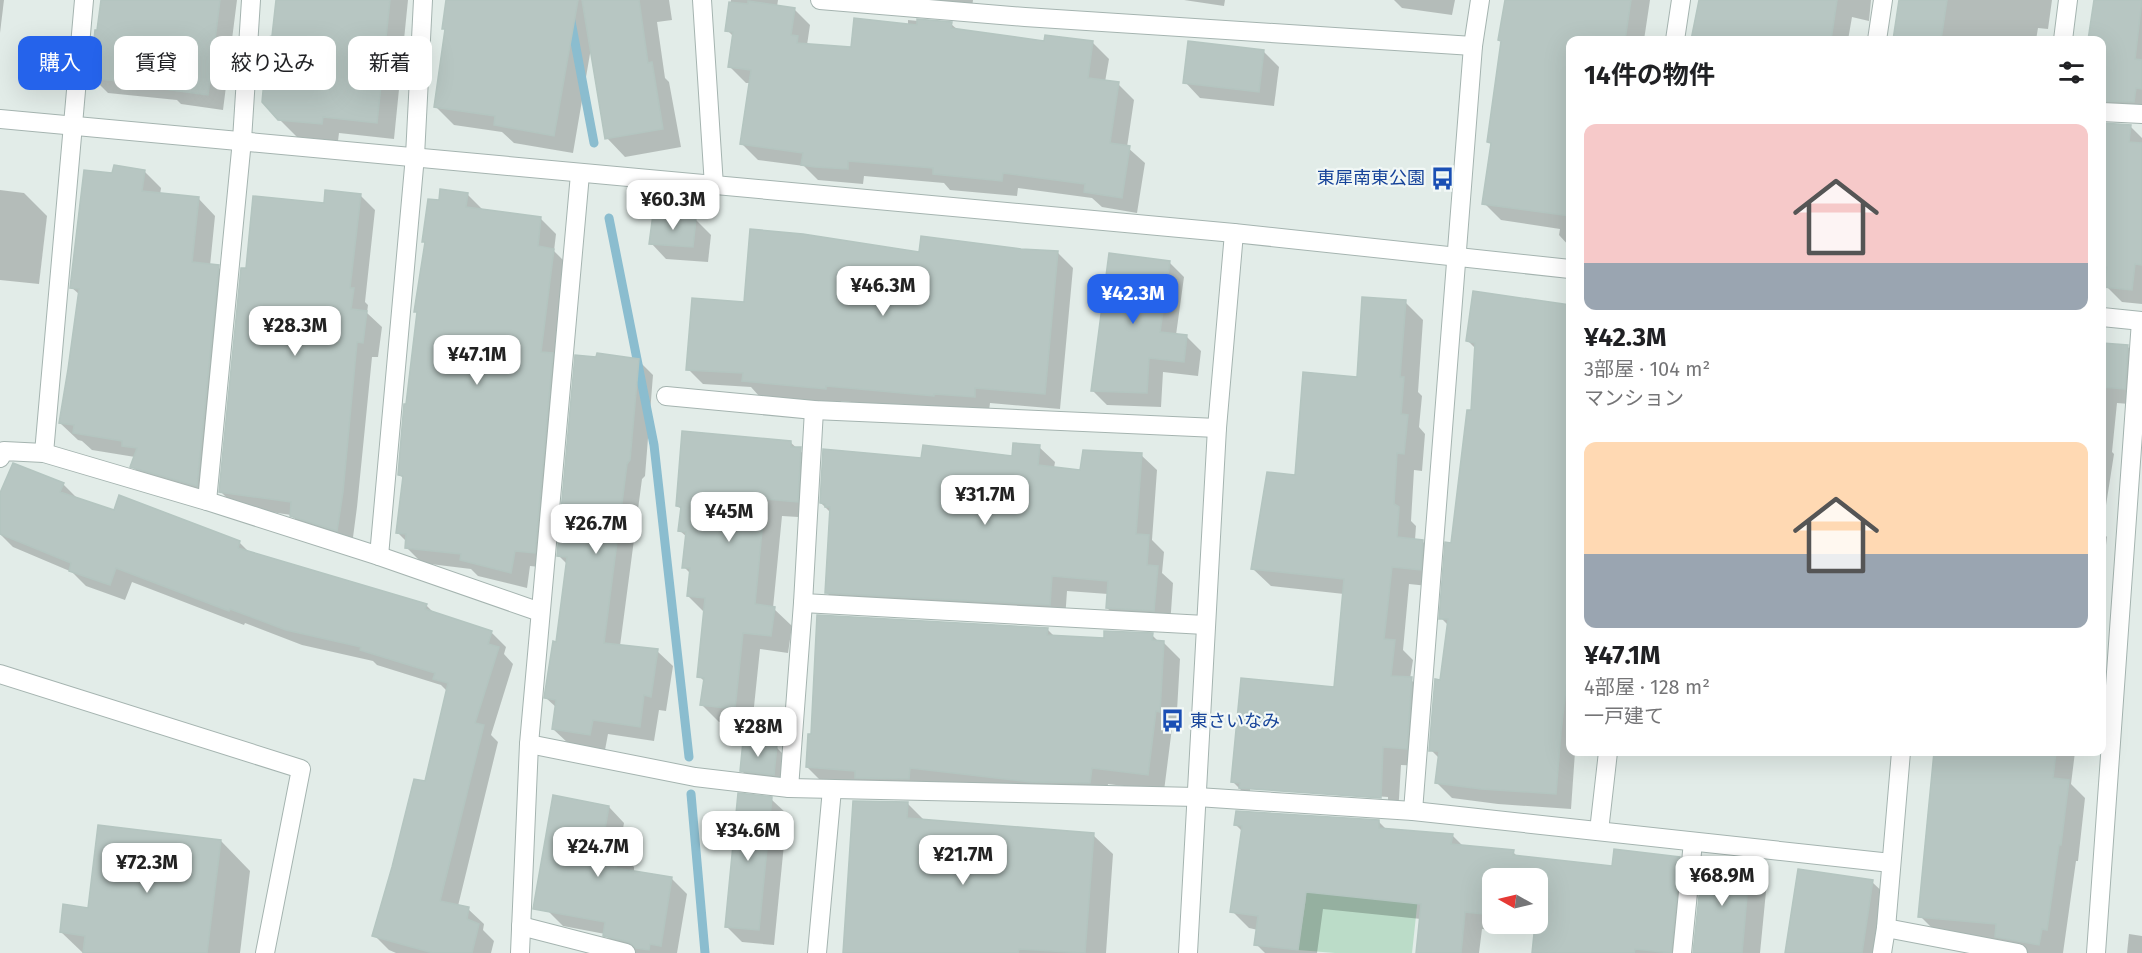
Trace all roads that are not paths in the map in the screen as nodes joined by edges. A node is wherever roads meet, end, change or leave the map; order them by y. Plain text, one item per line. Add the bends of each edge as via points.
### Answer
1 (84, 0) edge
2 (251, 0) edge
3 (423, 0) edge
4 (702, 0) edge
5 (820, 0) edge
6 (1479, 0) edge
7 (1681, 0) edge
8 (1883, 0) edge
9 (2068, 0) edge
10 (1026, 8) edge
11 (1676, 36) edge
12 (1878, 36) edge
13 (2064, 36) edge
14 (1473, 46) junction
15 (2106, 112) edge
16 (2142, 114) edge
17 (0, 119) edge
18 (73, 126) junction
19 (242, 140) junction
20 (414, 156) junction
21 (580, 174) junction
22 (714, 186) junction
23 (1234, 233) junction
24 (1455, 258) junction
25 (1566, 269) edge
26 (2106, 317) edge
27 (2142, 321) edge
28 (666, 396) dead end
29 (814, 410) junction
30 (1217, 428) junction
31 (44, 453) junction
32 (0, 458) edge
33 (207, 501) junction
34 (379, 556) junction
35 (803, 603) junction
36 (540, 612) junction
37 (1205, 625) junction
38 (0, 674) edge
39 (529, 744) junction
40 (1608, 756) edge
41 (1901, 756) edge
42 (789, 788) junction
43 (832, 789) junction
44 (1197, 797) junction
45 (1413, 811) junction
46 (1599, 831) junction
47 (1693, 842) junction
48 (1891, 863) junction
49 (521, 926) junction
50 (1886, 928) junction
51 (265, 953) edge
52 (520, 953) edge
53 (626, 953) edge
54 (817, 953) edge
55 (1188, 953) edge
56 (1682, 953) edge
57 (1882, 953) edge
58 (2018, 953) edge
59 (2096, 953) edge

1 - 18 street
2 - 19 street
3 - 20 street
4 - 22 street
5 - 10 street
6 - 14 street
7 - 11 street
8 - 12 street
9 - 13 street
10 - 14 street
14 - 24 street
15 - 16 street
17 - 18 street
18 - 19 street
18 - 31 street
19 - 20 street
19 - 33 street
20 - 21 street
20 - 34 street
21 - 22 street
21 - 36 street
22 - 23 street
23 - 24 street
23 - 30 street
24 - 25 street
24 - 45 street
26 - 27 street
27 - 59 street
28 - 29 street
29 - 30 street
29 - 35 street
30 - 37 street
31 - 32 street via 4,451
31 - 33 street
33 - 34 street
34 - 36 street
35 - 37 street
35 - 42 street
36 - 39 street
37 - 44 street
38 - 51 street via 301,769
39 - 42 street via 695,777
39 - 49 street
40 - 46 street
41 - 48 street
42 - 43 street
43 - 44 street
43 - 54 street
44 - 45 street
44 - 55 street
45 - 46 street
46 - 47 street
47 - 48 street
47 - 56 street
48 - 50 street
49 - 52 street
49 - 53 street
50 - 57 street
50 - 58 street

